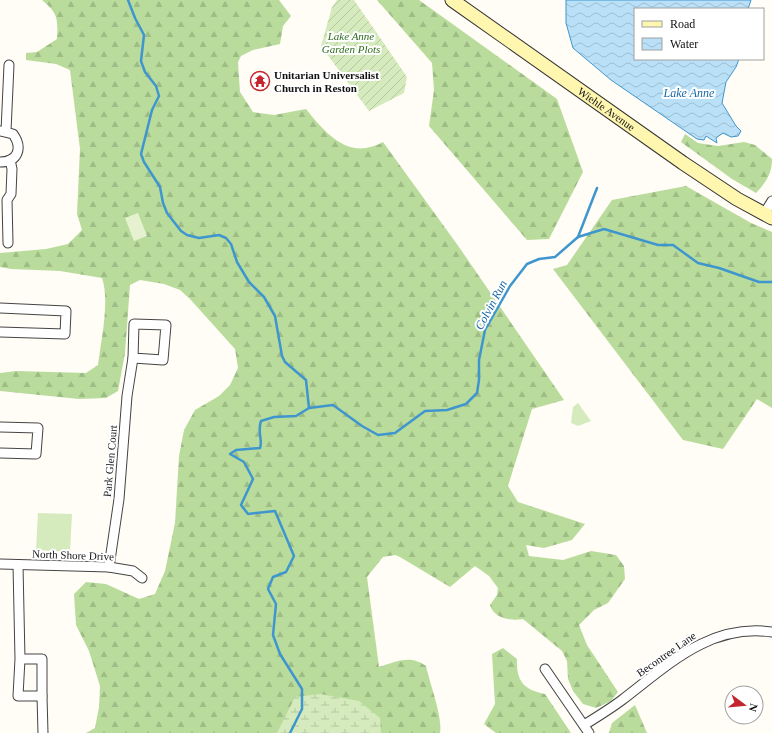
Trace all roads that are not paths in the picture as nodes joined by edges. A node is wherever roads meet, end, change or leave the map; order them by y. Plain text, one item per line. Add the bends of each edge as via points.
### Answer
1 (452, 0) edge
2 (9, 65) dead end
3 (3, 131) edge
4 (10, 160) junction
5 (0, 162) edge
6 (772, 201) edge
7 (769, 216) edge
8 (8, 243) dead end
9 (0, 308) edge
10 (0, 332) edge
11 (133, 358) junction
12 (0, 427) edge
13 (0, 453) edge
14 (0, 564) edge
15 (18, 565) junction
16 (109, 567) junction
17 (142, 578) dead end
18 (772, 632) edge
19 (20, 659) junction
20 (545, 669) dead end
21 (42, 696) junction
22 (587, 729) edge
23 (43, 733) edge

1 - 7 main road, Wiehle Avenue via 683,163 731,195
2 - 3 street
3 - 4 street via 13,134 18,142 18,150
4 - 5 street
4 - 8 street via 12,169 11,194 8,200
6 - 7 street
9 - 10 street via 66,311 65,334
11 - 11 street, Park Glen Court via 134,324 166,325 163,360
11 - 16 street, Park Glen Court via 127,396 119,498
12 - 13 street via 38,428 36,454
14 - 15 street, North Shore Drive
15 - 16 street, North Shore Drive
15 - 19 street
16 - 17 street, North Shore Drive via 133,571
18 - 22 street, Becontree Lane via 735,632 692,648
19 - 21 street via 42,659
19 - 21 street via 18,696
20 - 22 street
21 - 23 street

